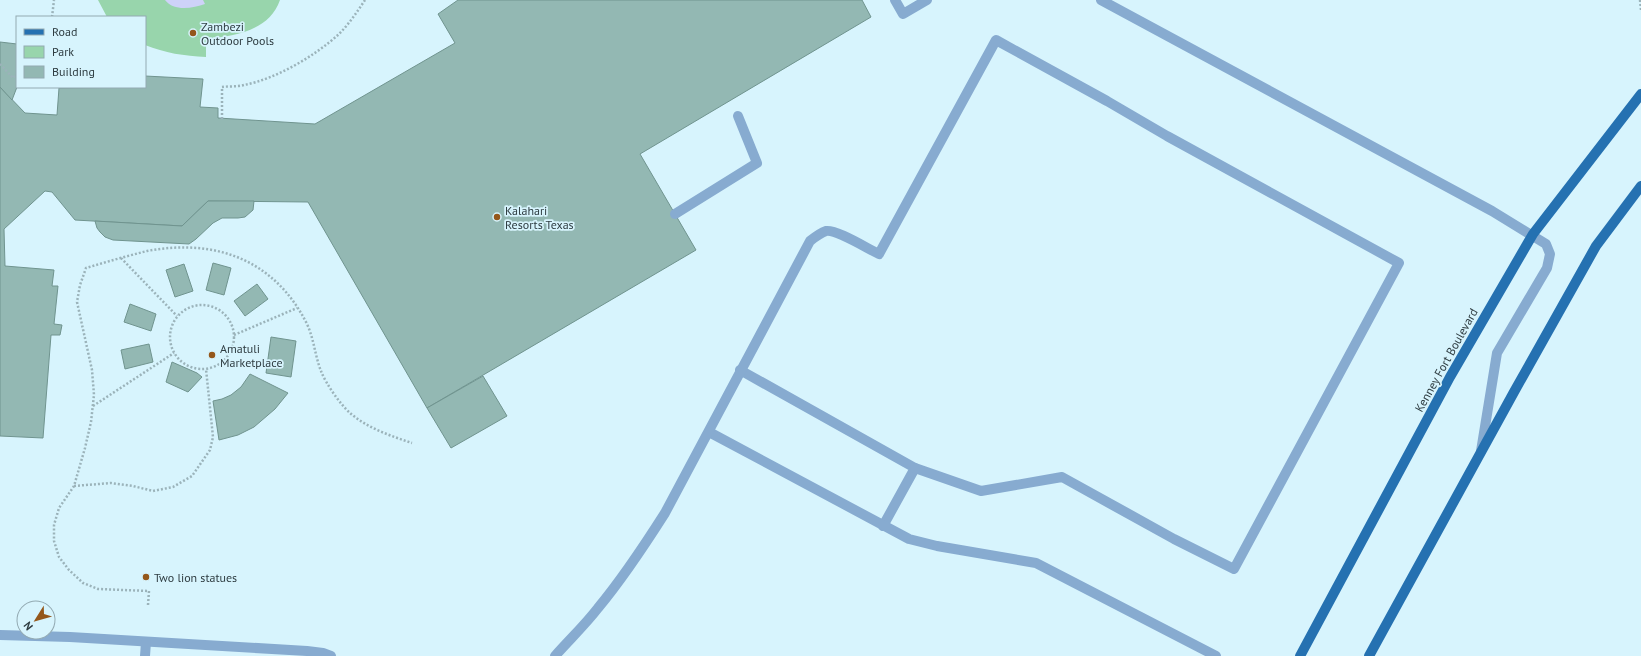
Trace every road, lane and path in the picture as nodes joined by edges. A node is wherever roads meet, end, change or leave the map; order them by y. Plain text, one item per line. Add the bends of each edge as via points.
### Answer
1 (54, 0) edge
2 (365, 0) edge
3 (895, 0) edge
4 (927, 0) edge
5 (1101, 0) edge
6 (1640, 0) edge
7 (1641, 10) edge
8 (52, 16) edge
9 (0, 64) edge
10 (16, 75) edge
11 (1641, 94) edge
12 (738, 116) dead end
13 (222, 119) dead end
14 (1641, 186) edge
15 (675, 214) dead end
16 (1533, 234) junction
17 (121, 258) junction
18 (297, 308) junction
19 (177, 316) junction
20 (234, 334) junction
21 (174, 352) junction
22 (206, 369) junction
23 (740, 370) junction
24 (92, 406) junction
25 (709, 432) junction
26 (412, 443) dead end
27 (1480, 455) junction
28 (915, 468) junction
29 (74, 486) junction
30 (883, 526) junction
31 (148, 605) dead end
32 (0, 635) edge
33 (146, 642) junction
34 (145, 656) edge
35 (331, 656) edge
36 (555, 656) edge
37 (1216, 656) edge
38 (1300, 656) edge
39 (1369, 656) edge

1 - 8 path
2 - 13 path via 339,34 289,68 243,86 222,87
3 - 4 street via 903,14
5 - 16 street
6 - 7 path
9 - 10 path via 13,78
11 - 16 main road, Kenney Fort Boulevard
12 - 15 street via 757,163
14 - 27 main road via 1596,246
16 - 27 street via 1546,244 1550,254 1547,268 1497,353
16 - 38 main road, Kenney Fort Boulevard via 1450,377
17 - 18 path via 156,250 213,249 241,258 258,267 276,281
17 - 19 path
17 - 24 path via 86,268 80,285 77,302 92,370
18 - 20 path
18 - 26 path via 307,326 321,371 333,392 350,413 380,432
19 - 20 path via 190,306 211,305 228,317
19 - 21 path via 170,331 170,342
20 - 22 path via 233,347 228,356 221,364
21 - 22 path via 190,367
21 - 24 path
22 - 29 path via 213,437 210,450 192,476 173,487 153,491 111,483
23 - 25 street
23 - 28 street
23 - 28 street via 810,241 828,231 879,254 996,40 1399,263 1234,569 1062,477 981,491
24 - 29 path via 85,448
25 - 30 street
25 - 36 street via 643,548 597,609
27 - 39 main road
28 - 30 street
29 - 31 path via 59,508 54,524 54,541 60,557 83,583 98,589 149,591
30 - 37 street via 909,538 936,546 1036,563
32 - 33 street
33 - 34 street
33 - 35 street via 307,651

